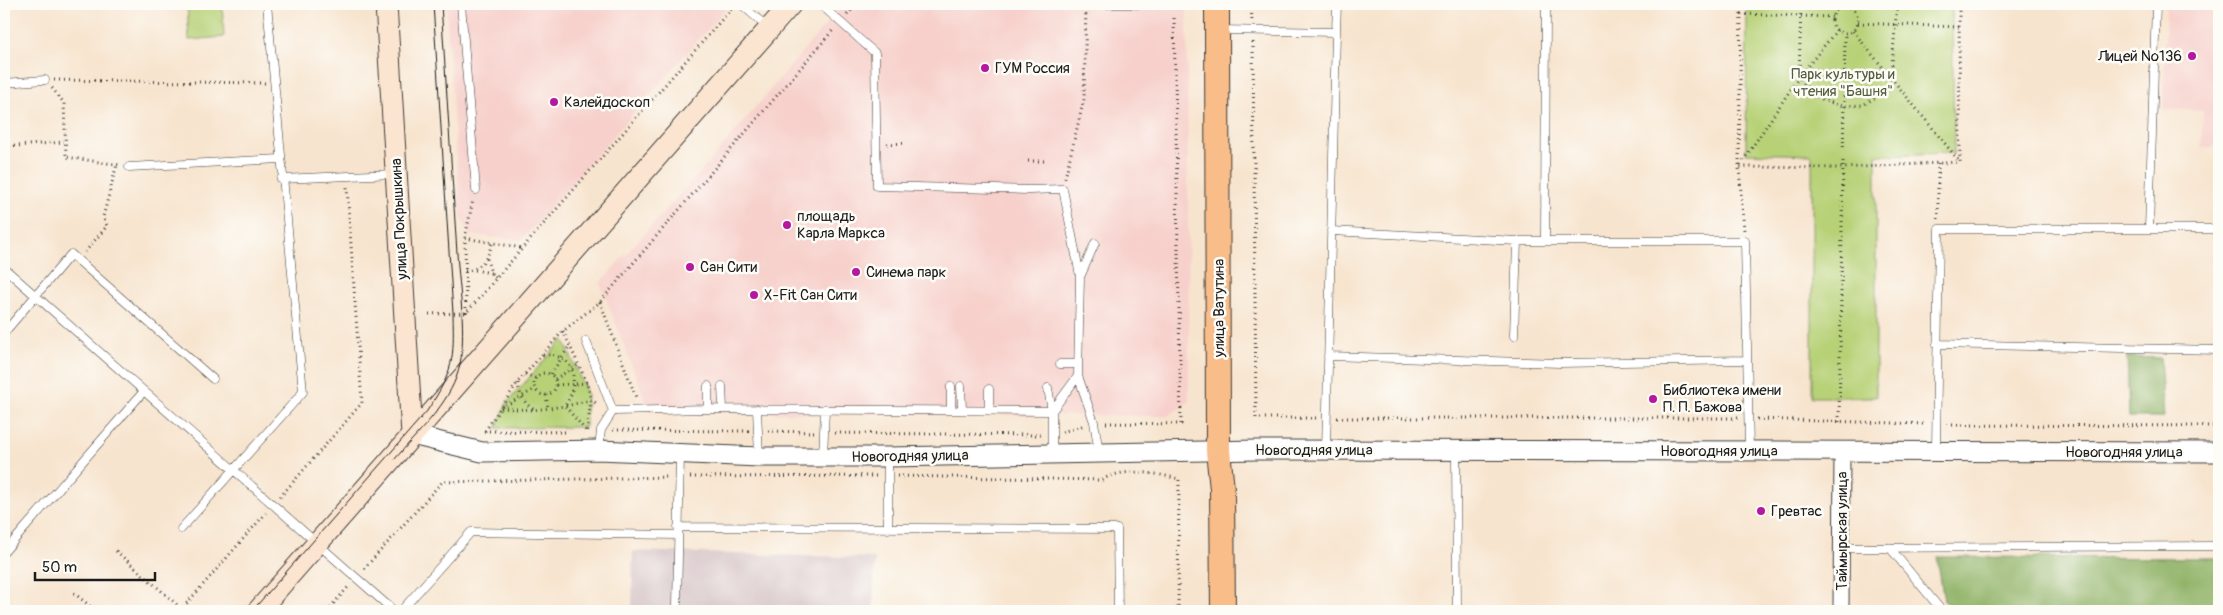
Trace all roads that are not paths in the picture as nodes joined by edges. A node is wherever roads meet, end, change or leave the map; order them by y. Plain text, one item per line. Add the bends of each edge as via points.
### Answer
1 (267, 4) edge
2 (386, 4) edge
3 (461, 4) edge
4 (741, 4) edge
5 (791, 4) edge
6 (820, 4) edge
7 (1106, 4) edge
8 (1174, 4) edge
9 (1217, 4) edge
10 (1337, 4) edge
11 (1546, 4) edge
12 (2156, 4) edge
13 (769, 29) junction
14 (1217, 30) junction
15 (1336, 32) junction
16 (45, 80) road end
17 (4, 83) edge
18 (280, 159) junction
19 (129, 166) road end
20 (396, 174) junction
21 (282, 179) junction
22 (476, 190) road end
23 (2149, 229) junction
24 (2219, 229) edge
25 (1332, 231) junction
26 (1517, 241) junction
27 (1545, 241) junction
28 (1095, 243) dead end
29 (4, 268) edge
30 (1080, 276) junction
31 (35, 296) junction
32 (4, 333) edge
33 (1514, 336) dead end
34 (586, 341) dead end
35 (1937, 344) junction
36 (2219, 350) edge
37 (1328, 356) junction
38 (1747, 360) junction
39 (1060, 364) dead end
40 (1077, 364) junction
41 (1078, 376) junction
42 (213, 379) dead end
43 (708, 386) dead end
44 (722, 386) dead end
45 (951, 386) dead end
46 (961, 386) dead end
47 (1048, 388) dead end
48 (989, 389) dead end
49 (144, 392) junction
50 (708, 408) junction
51 (723, 409) junction
52 (757, 409) junction
53 (826, 409) junction
54 (613, 410) junction
55 (951, 410) junction
56 (962, 410) junction
57 (989, 410) junction
58 (1052, 411) junction
59 (412, 435) junction
60 (599, 450) junction
61 (1326, 450) junction
62 (1456, 450) junction
63 (1218, 451) junction
64 (1749, 451) junction
65 (1842, 451) junction
66 (1936, 451) junction
67 (1099, 452) junction
68 (2219, 452) edge
69 (680, 454) junction
70 (1052, 454) junction
71 (758, 457) junction
72 (823, 457) junction
73 (888, 457) junction
74 (233, 470) junction
75 (678, 526) junction
76 (180, 529) dead end
77 (888, 529) junction
78 (678, 535) junction
79 (316, 544) junction
80 (2219, 546) edge
81 (1841, 548) junction
82 (1890, 548) junction
83 (4, 552) edge
84 (676, 606) dead end
85 (1941, 610) edge
86 (258, 611) edge
87 (394, 611) edge
88 (401, 611) edge
89 (1118, 611) edge
90 (1223, 611) edge
91 (1457, 611) edge
92 (1841, 611) edge

1 - 18 lane
2 - 20 main road, улица Покрышкина
3 - 22 lane
4 - 13 lane
5 - 13 main road
6 - 30 lane via 875,53 876,186 1063,188
7 - 8 lane
8 - 9 lane
9 - 14 main road, улица Ватутина
10 - 15 lane
11 - 27 lane
12 - 23 lane
13 - 59 main road
14 - 15 lane
14 - 63 main road, улица Ватутина
15 - 25 lane
16 - 17 lane
18 - 19 lane
18 - 21 lane
20 - 21 lane
20 - 59 main road, улица Покрышкина
21 - 74 lane via 303,392
23 - 24 lane
23 - 35 lane via 1938,229
25 - 26 lane
25 - 37 lane
26 - 27 lane
26 - 33 lane
27 - 38 lane via 1745,241
28 - 30 lane
29 - 31 lane
30 - 40 lane
31 - 32 lane
31 - 42 lane via 71,254
31 - 49 lane
34 - 54 lane
35 - 36 lane
35 - 66 lane
37 - 38 lane via 1560,363
37 - 61 lane
38 - 64 lane
39 - 40 lane
40 - 41 lane
41 - 58 lane
41 - 67 lane via 1094,422
43 - 50 lane
44 - 51 lane
45 - 55 lane
46 - 56 lane
47 - 58 lane
48 - 57 lane
49 - 74 lane
49 - 83 lane
50 - 51 lane
50 - 54 lane
51 - 52 lane
52 - 53 lane
52 - 71 lane
53 - 55 lane
53 - 72 lane
54 - 60 lane via 601,430
55 - 56 lane
56 - 57 lane
57 - 58 lane
58 - 70 lane
59 - 60 street, Новогодняя улица via 482,452
59 - 79 main road
60 - 69 street, Новогодняя улица
61 - 62 street, Новогодняя улица
61 - 63 street, Новогодняя улица
62 - 64 street, Новогодняя улица
62 - 91 lane
63 - 67 street, Новогодняя улица
63 - 90 main road, улица Ватутина via 1222,489
64 - 65 street, Новогодняя улица
65 - 66 street, Новогодняя улица
65 - 81 street, Таймырская улица
66 - 68 street, Новогодняя улица
67 - 70 street, Новогодняя улица
69 - 71 street, Новогодняя улица
69 - 75 lane
70 - 73 street, Новогодняя улица
71 - 72 street, Новогодняя улица
72 - 73 street, Новогодняя улица
73 - 77 lane
74 - 76 lane
74 - 79 lane
75 - 77 lane
75 - 78 lane
77 - 89 lane via 1117,529
78 - 84 lane
78 - 88 lane via 471,532
79 - 86 main road
79 - 87 lane
80 - 82 lane
81 - 82 lane
81 - 92 street, Таймырская улица
82 - 85 lane

